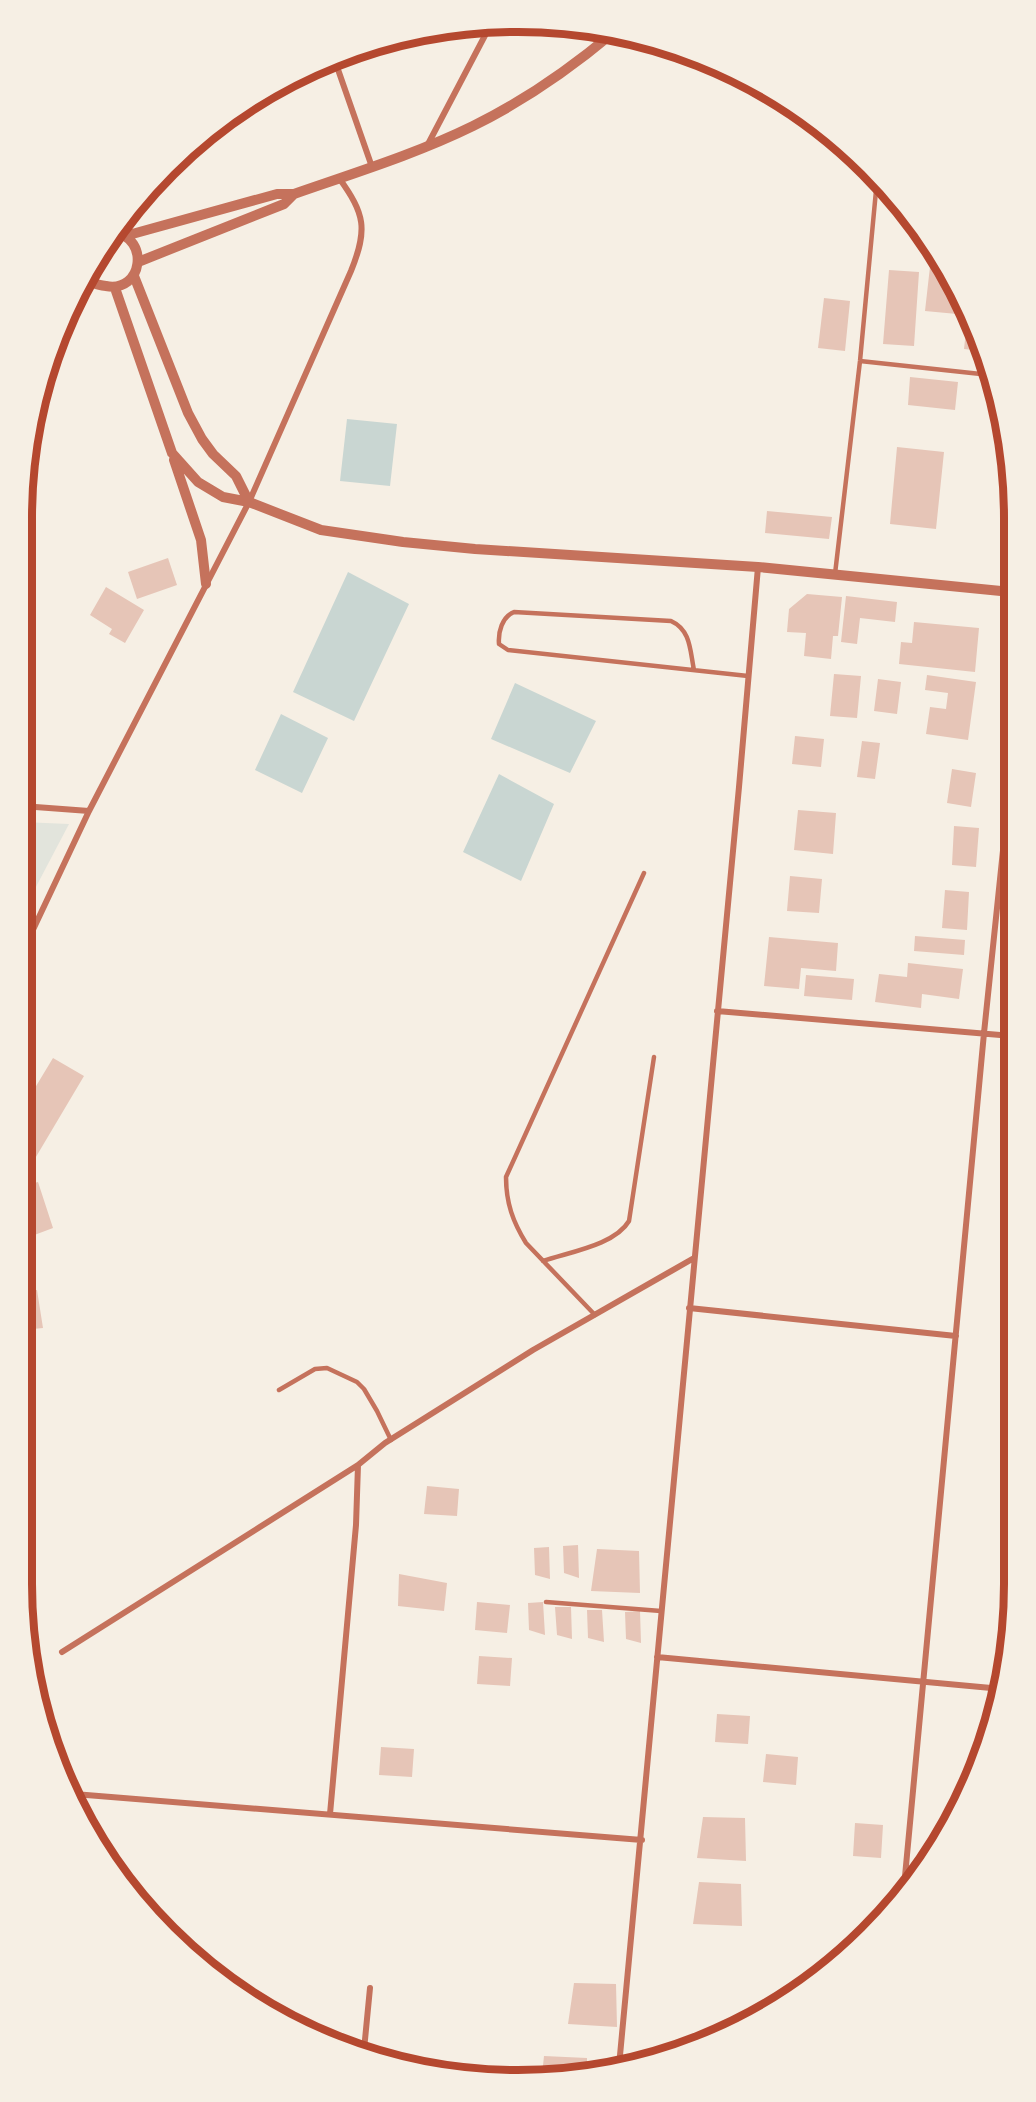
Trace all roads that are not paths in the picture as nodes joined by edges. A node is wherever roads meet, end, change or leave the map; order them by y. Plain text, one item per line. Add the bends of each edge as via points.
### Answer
1 (486, 33) edge
2 (606, 40) edge
3 (337, 67) edge
4 (427, 146) junction
5 (372, 167) junction
6 (339, 178) junction
7 (876, 189) edge
8 (294, 194) junction
9 (125, 236) joint
10 (138, 262) junction
11 (134, 276) junction
12 (93, 283) edge
13 (116, 288) junction
14 (860, 361) junction
15 (983, 374) edge
16 (172, 453) junction
17 (249, 502) junction
18 (758, 567) junction
19 (835, 574) junction
20 (206, 584) junction
21 (1004, 591) edge
22 (694, 670) junction
23 (748, 676) junction
24 (32, 807) edge
25 (89, 811) junction
26 (1004, 841) edge
27 (644, 873) dead end
28 (32, 932) edge
29 (717, 1011) junction
30 (984, 1033) junction
31 (1004, 1035) edge
32 (654, 1057) dead end
33 (694, 1258) junction
34 (543, 1261) junction
35 (689, 1308) junction
36 (595, 1315) junction
37 (956, 1336) junction
38 (279, 1390) dead end
39 (391, 1440) junction
40 (358, 1465) junction
41 (546, 1602) dead end
42 (661, 1611) junction
43 (62, 1652) dead end
44 (657, 1657) junction
45 (924, 1680) junction
46 (993, 1688) edge
47 (80, 1794) edge
48 (330, 1814) junction
49 (642, 1840) junction
50 (905, 1879) edge
51 (370, 1988) dead end
52 (364, 2046) edge
53 (620, 2059) edge

1 - 4 street
2 - 4 street via 533,92 475,125
3 - 5 street
4 - 5 street
5 - 6 street
6 - 8 street
6 - 17 street via 359,209 362,236 358,253
7 - 14 lane
8 - 9 street via 277,194
8 - 10 street via 284,204
9 - 10 street via 135,247
10 - 11 street
11 - 13 street
11 - 17 street via 188,412 213,454 236,476
12 - 13 street
13 - 16 street
14 - 15 lane
14 - 19 lane
16 - 17 street via 198,482 224,497
16 - 20 street via 201,540
17 - 18 street via 321,530 403,542
17 - 20 street
18 - 19 street
18 - 23 street
19 - 21 street
20 - 25 street
22 - 22 lane via 508,650 499,644 499,638 506,618 514,612 671,621 684,630
22 - 23 lane
23 - 29 street
24 - 25 street
25 - 28 street
26 - 30 street
27 - 34 lane via 506,1177 512,1218 526,1243
29 - 30 street
29 - 33 street
30 - 31 street
30 - 37 street
32 - 34 lane via 629,1221 611,1239
33 - 35 street
33 - 36 street
34 - 36 lane
35 - 37 street
35 - 42 street
36 - 39 street
37 - 45 street
38 - 39 lane via 315,1369 327,1368 364,1389
39 - 40 street
40 - 43 street
40 - 48 street
41 - 42 lane
42 - 44 street
44 - 45 street
44 - 49 street
45 - 46 street
45 - 50 street
47 - 48 street
48 - 49 street
49 - 53 street
51 - 52 street

